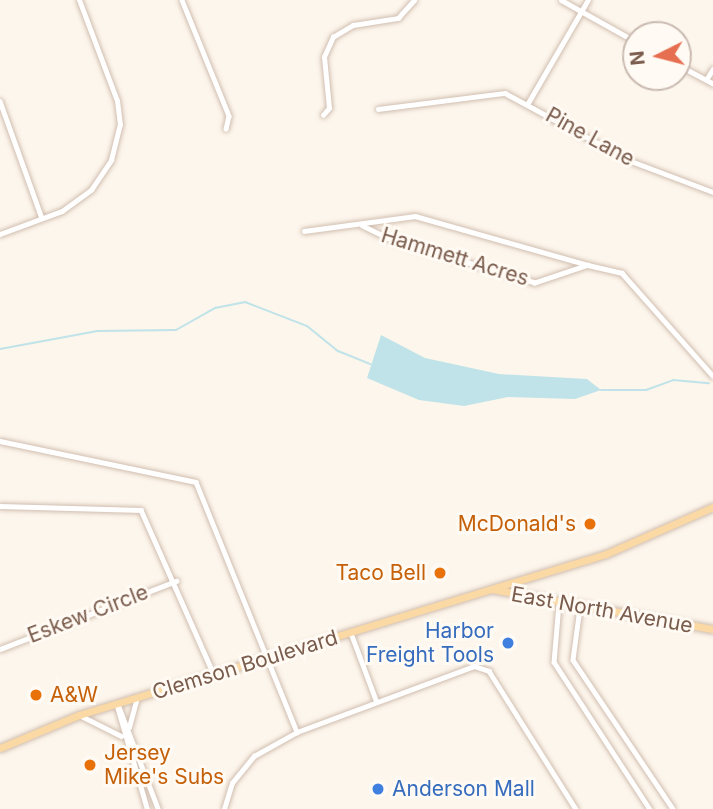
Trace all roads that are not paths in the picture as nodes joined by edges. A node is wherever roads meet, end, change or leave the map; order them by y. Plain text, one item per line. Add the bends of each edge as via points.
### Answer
1 (79, 0) edge
2 (182, 0) edge
3 (414, 0) edge
4 (561, 0) edge
5 (588, 0) edge
6 (580, 11) junction
7 (622, 34) edge
8 (713, 69) edge
9 (692, 72) edge
10 (706, 80) junction
11 (713, 84) edge
12 (0, 101) edge
13 (528, 103) junction
14 (378, 109) dead end
15 (323, 115) dead end
16 (226, 129) dead end
17 (713, 192) edge
18 (42, 218) junction
19 (362, 226) junction
20 (304, 231) dead end
21 (0, 234) edge
22 (588, 265) junction
23 (713, 376) edge
24 (0, 441) edge
25 (0, 506) edge
26 (713, 507) edge
27 (176, 580) junction
28 (492, 589) junction
29 (559, 604) junction
30 (580, 608) junction
31 (713, 629) edge
32 (351, 633) junction
33 (0, 649) edge
34 (271, 659) junction
35 (214, 675) junction
36 (137, 698) junction
37 (376, 700) junction
38 (117, 703) junction
39 (79, 715) junction
40 (129, 727) junction
41 (297, 732) junction
42 (122, 737) junction
43 (0, 748) edge
44 (147, 809) edge
45 (158, 809) edge
46 (224, 809) edge
47 (576, 809) edge
48 (650, 809) edge
49 (673, 809) edge

1 - 18 street via 114,88 118,139 92,189
2 - 16 street via 229,116
3 - 15 street via 398,18 353,25 333,37 324,57 329,108
4 - 6 street
5 - 6 street, Pine Lane
6 - 7 street
6 - 13 street, Pine Lane
8 - 10 street
9 - 10 street
10 - 11 street
12 - 18 street
13 - 14 street via 493,93
13 - 17 street, Pine Lane via 631,161
18 - 21 street
19 - 20 street, Hammett Acres
19 - 22 street, Hammett Acres via 415,216
19 - 22 street, Hammett Acres via 536,283
22 - 23 street, Hammett Acres via 622,273
24 - 34 street via 196,482
25 - 27 street, Eskew Circle via 134,506 150,519
26 - 28 main road, Clemson Boulevard via 606,554
27 - 33 street, Eskew Circle
27 - 35 street, Eskew Circle
28 - 29 main road, East North Avenue
28 - 32 main road, Clemson Boulevard
29 - 30 main road, East North Avenue
29 - 48 street via 554,662
30 - 31 main road, East North Avenue
30 - 49 street via 573,660
32 - 34 main road, Clemson Boulevard
32 - 37 street
34 - 35 main road, Clemson Boulevard
34 - 41 street
35 - 36 main road, Clemson Boulevard
36 - 38 main road, Clemson Boulevard
36 - 40 street
37 - 41 street
37 - 47 street via 446,672 474,666 489,671
38 - 39 main road, Clemson Boulevard
38 - 40 street
38 - 42 street
39 - 42 street
39 - 43 main road, Clemson Boulevard
40 - 45 street
41 - 46 street via 254,756 232,783
42 - 44 street

